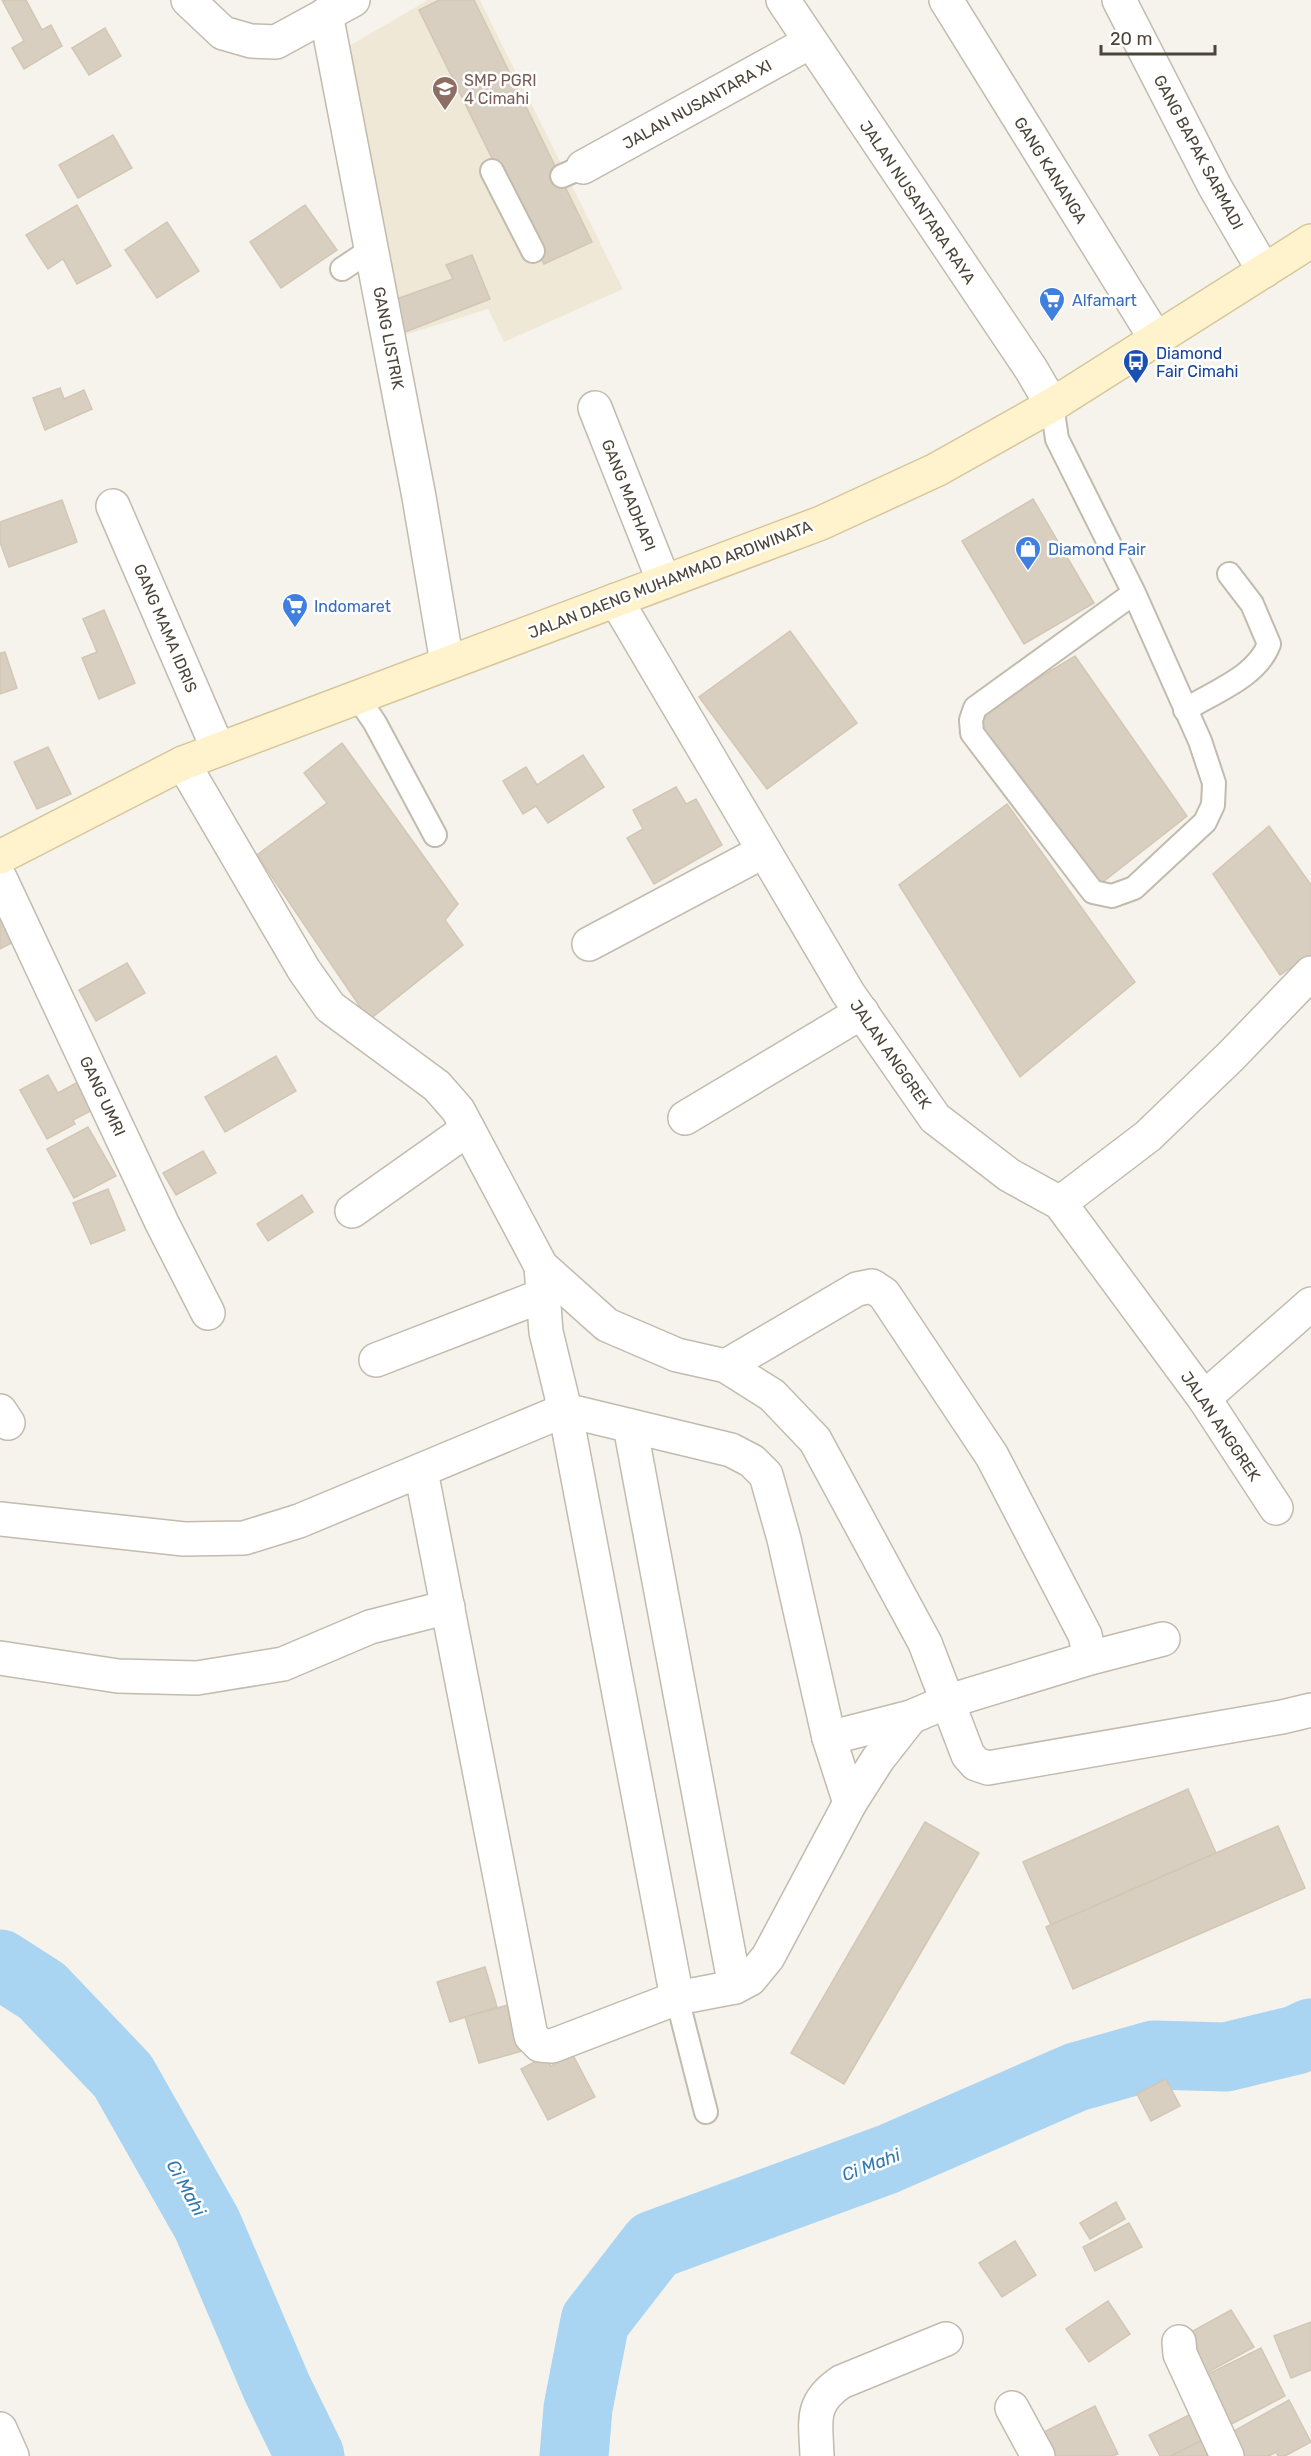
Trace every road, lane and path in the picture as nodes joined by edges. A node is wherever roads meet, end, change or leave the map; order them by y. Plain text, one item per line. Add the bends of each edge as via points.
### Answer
1 (188, 0) edge
2 (783, 0) edge
3 (946, 0) edge
4 (1119, 0) edge
5 (340, 7) edge
6 (810, 42) junction
7 (492, 171) dead end
8 (572, 172) dead end
9 (1311, 242) edge
10 (372, 249) junction
11 (533, 251) dead end
12 (342, 269) dead end
13 (1264, 271) junction
14 (1156, 339) junction
15 (1052, 405) junction
16 (595, 408) dead end
17 (113, 506) dead end
18 (1229, 574) dead end
19 (664, 582) junction
20 (1134, 593) junction
21 (616, 600) junction
22 (447, 663) junction
23 (358, 698) junction
24 (1185, 710) junction
25 (218, 750) junction
26 (183, 763) junction
27 (435, 835) dead end
28 (764, 851) junction
29 (0, 858) edge
30 (0, 879) edge
31 (589, 944) dead end
32 (1311, 973) edge
33 (862, 1012) junction
34 (685, 1118) dead end
35 (468, 1129) junction
36 (1060, 1203) junction
37 (352, 1211) dead end
38 (543, 1281) junction
39 (1311, 1304) edge
40 (208, 1313) dead end
41 (376, 1360) dead end
42 (726, 1366) junction
43 (1204, 1398) junction
44 (565, 1410) junction
45 (630, 1426) junction
46 (421, 1471) junction
47 (1276, 1508) dead end
48 (0, 1519) edge
49 (448, 1607) junction
50 (1163, 1639) dead end
51 (0, 1658) edge
52 (1090, 1658) junction
53 (946, 1702) junction
54 (1311, 1710) edge
55 (911, 1717) junction
56 (830, 1738) junction
57 (850, 1803) junction
58 (735, 1987) junction
59 (677, 1998) junction
60 (706, 2112) dead end
61 (946, 2339) dead end
62 (1179, 2342) dead end
63 (1012, 2408) dead end
64 (0, 2430) edge
65 (1028, 2453) edge
66 (12, 2456) edge
67 (817, 2456) edge
68 (1227, 2456) edge

1 - 5 street via 223,33 251,41 276,42
2 - 6 street, JALAN NUSANTARA RAYA
3 - 14 street, GANG KANANGA
4 - 13 street, GANG BAPAK SARMADI via 1215,187
5 - 10 street, GANG LISTRIK
6 - 8 street, JALAN NUSANTARA XI
6 - 15 street, JALAN NUSANTARA RAYA
7 - 11 lane
9 - 13 main road, JALAN DAENG MUHAMMAD ARDIWINATA
10 - 12 lane
10 - 22 street, GANG LISTRIK
13 - 14 main road, JALAN DAENG MUHAMMAD ARDIWINATA
14 - 15 main road, JALAN DAENG MUHAMMAD ARDIWINATA
15 - 19 main road, JALAN DAENG MUHAMMAD ARDIWINATA via 936,470 821,523
15 - 20 lane via 1057,439
16 - 19 street, GANG MADHAPI
17 - 25 street, GANG MAMA IDRIS
18 - 24 lane via 1252,604 1269,644 1256,666
19 - 21 main road, JALAN DAENG MUHAMMAD ARDIWINATA
20 - 24 lane
20 - 24 lane via 975,708 972,733 1093,892 1112,896 1134,888 1205,822 1214,805 1214,783
21 - 22 main road, JALAN DAENG MUHAMMAD ARDIWINATA
21 - 28 street, JALAN ANGGREK
22 - 23 main road, JALAN DAENG MUHAMMAD ARDIWINATA
23 - 25 main road, JALAN DAENG MUHAMMAD ARDIWINATA
23 - 27 lane
25 - 26 main road, JALAN DAENG MUHAMMAD ARDIWINATA
26 - 29 main road, JALAN DAENG MUHAMMAD ARDIWINATA
26 - 35 street via 304,970 330,1007 437,1086
28 - 31 street
28 - 33 street, JALAN ANGGREK
30 - 40 street, GANG UMRI
32 - 36 street via 1148,1136
33 - 34 street
33 - 36 street, JALAN ANGGREK via 935,1118 1009,1175
35 - 37 street
35 - 38 street
36 - 43 street, JALAN ANGGREK
38 - 41 street
38 - 42 street via 607,1325 677,1354
38 - 44 street via 546,1332
39 - 43 street
42 - 52 street via 857,1289 872,1286 884,1294 992,1456 1084,1635
42 - 53 street via 772,1395 815,1440 925,1643
43 - 47 street, JALAN ANGGREK
44 - 45 street
44 - 46 street
44 - 59 street
45 - 56 street via 731,1450 752,1461 766,1475
45 - 58 street
46 - 48 street via 299,1521 244,1538 184,1539
46 - 49 street
49 - 51 street via 370,1628 284,1664 197,1678 118,1676
49 - 59 street via 531,2036 540,2045 552,2046
50 - 52 street
52 - 53 street
53 - 54 street via 968,1755 976,1764 988,1768
53 - 55 street
55 - 56 street
55 - 57 street
56 - 57 street
57 - 58 street via 768,1957 750,1979
58 - 59 street
59 - 60 lane
61 - 67 street via 841,2382 826,2392 816,2411
62 - 68 street via 1180,2354
63 - 65 street
64 - 66 street

